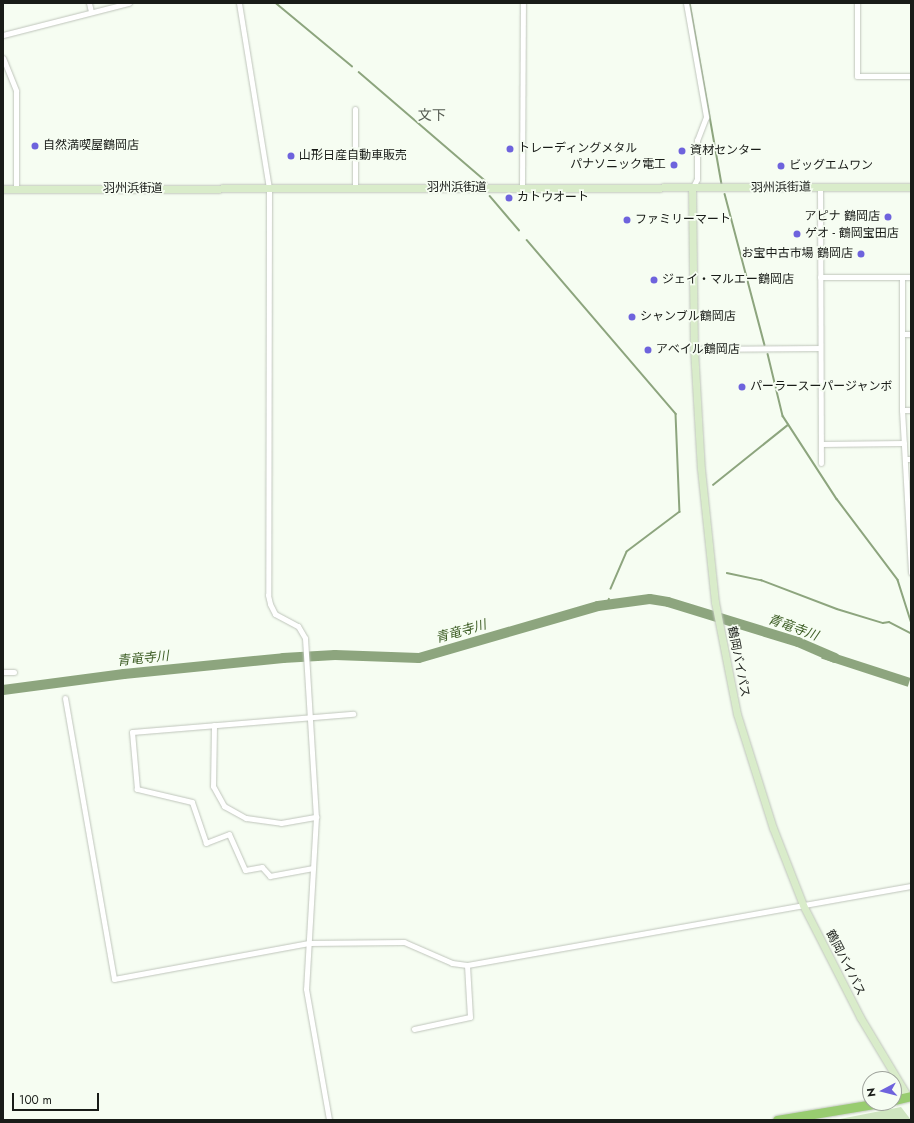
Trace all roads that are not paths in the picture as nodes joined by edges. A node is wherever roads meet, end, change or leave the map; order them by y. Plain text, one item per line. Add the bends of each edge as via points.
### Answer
1 (89, 3) edge
2 (129, 3) edge
3 (239, 3) edge
4 (523, 3) edge
5 (686, 3) edge
6 (857, 3) edge
7 (91, 12) junction
8 (3, 35) edge
9 (3, 58) edge
10 (911, 76) edge
11 (355, 110) dead end
12 (911, 187) edge
13 (270, 188) junction
14 (355, 188) junction
15 (522, 188) junction
16 (820, 188) junction
17 (3, 189) edge
18 (16, 189) junction
19 (692, 189) junction
20 (820, 277) junction
21 (902, 277) junction
22 (911, 277) edge
23 (902, 334) junction
24 (911, 334) edge
25 (820, 348) junction
26 (694, 349) junction
27 (902, 410) junction
28 (911, 410) edge
29 (820, 444) junction
30 (904, 444) junction
31 (904, 459) junction
32 (911, 459) edge
33 (821, 463) dead end
34 (909, 500) edge
35 (909, 539) edge
36 (911, 573) edge
37 (3, 672) edge
38 (14, 672) dead end
39 (65, 698) dead end
40 (353, 714) dead end
41 (309, 718) junction
42 (214, 725) junction
43 (316, 817) junction
44 (313, 868) junction
45 (911, 886) edge
46 (803, 905) junction
47 (309, 943) junction
48 (467, 966) junction
49 (414, 1029) dead end
50 (910, 1098) edge
51 (862, 1107) edge
52 (852, 1109) junction
53 (329, 1120) edge
54 (777, 1120) edge
55 (818, 1120) edge

1 - 7 street
2 - 7 street
3 - 13 street
4 - 15 street
5 - 19 street via 706,117 698,135 697,179
6 - 10 street via 857,76
7 - 8 street
9 - 18 street via 16,91
11 - 14 street
12 - 16 main road, 羽州浜街道
13 - 14 main road, 羽州浜街道
13 - 18 main road, 羽州浜街道
13 - 41 street via 268,595 275,614 292,622 302,631 306,652
14 - 15 main road, 羽州浜街道
15 - 19 main road, 羽州浜街道
16 - 19 main road, 羽州浜街道
16 - 20 street
17 - 18 main road, 羽州浜街道
19 - 26 main road, 鶴岡バイパス
20 - 21 street
20 - 25 street
21 - 22 street
21 - 23 street
23 - 24 street
23 - 27 street
25 - 26 street
25 - 29 street
26 - 46 main road, 鶴岡バイパス via 701,469 722,646 737,714 752,764
27 - 28 street
27 - 30 street
29 - 30 street
29 - 33 street
30 - 31 street
31 - 32 street
31 - 34 street
34 - 35 street
35 - 36 street
37 - 38 street
39 - 47 street via 114,979
40 - 41 street
41 - 42 street
41 - 43 street
42 - 43 street via 213,786 224,806 246,818 281,823
42 - 44 street via 132,732 137,789 192,802 206,843 229,834 245,870 262,867 270,876
43 - 44 street
44 - 47 street
45 - 46 street
46 - 48 street
46 - 50 main road, 鶴岡バイパス via 860,1017
47 - 48 street via 404,942 452,963
47 - 53 street via 306,989
48 - 49 street via 470,1017
51 - 52 highway
52 - 54 highway
52 - 55 highway

